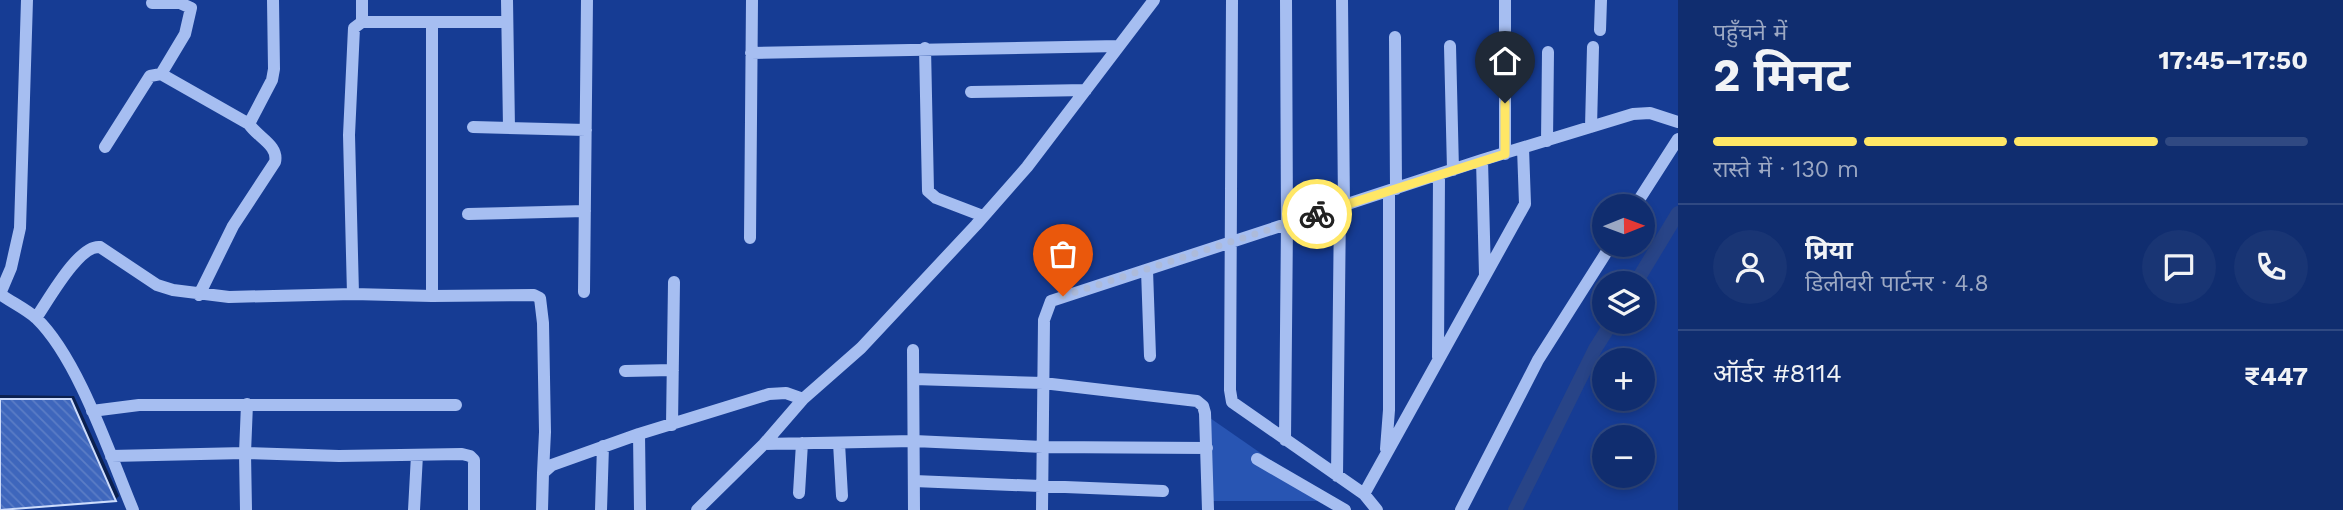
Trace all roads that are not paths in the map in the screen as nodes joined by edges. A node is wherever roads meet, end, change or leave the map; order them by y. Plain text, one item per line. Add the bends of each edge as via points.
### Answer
1 (27, 0) edge
2 (272, 0) edge
3 (362, 0) edge
4 (507, 0) edge
5 (587, 0) edge
6 (752, 0) edge
7 (1154, 0) edge
8 (1232, 0) edge
9 (1286, 0) edge
10 (1342, 0) edge
11 (1505, 0) edge
12 (1601, 0) edge
13 (152, 6) edge
14 (362, 22) junction
15 (432, 22) junction
16 (507, 22) junction
17 (1600, 30) dead end
18 (1395, 37) dead end
19 (1119, 46) junction
20 (1450, 46) dead end
21 (1593, 47) dead end
22 (925, 48) junction
23 (751, 52) junction
24 (1548, 52) dead end
25 (161, 74) junction
26 (1086, 90) junction
27 (971, 92) dead end
28 (1678, 122) edge
29 (249, 124) junction
30 (473, 127) dead end
31 (1591, 127) junction
32 (509, 128) junction
33 (586, 130) junction
34 (1678, 139) edge
35 (1547, 141) junction
36 (105, 147) dead end
37 (1523, 148) junction
38 (1505, 154) junction
39 (1482, 160) junction
40 (1452, 170) junction
41 (1438, 175) junction
42 (1393, 190) junction
43 (1643, 194) edge
44 (1342, 206) junction
45 (585, 211) junction
46 (468, 214) dead end
47 (983, 216) junction
48 (1287, 223) junction
49 (750, 238) dead end
50 (1231, 242) junction
51 (1603, 257) edge
52 (1147, 270) junction
53 (1485, 275) junction
54 (674, 282) dead end
55 (584, 292) dead end
56 (0, 294) edge
57 (353, 294) junction
58 (199, 295) junction
59 (432, 296) junction
60 (36, 318) junction
61 (913, 350) dead end
62 (1150, 356) dead end
63 (1438, 361) junction
64 (673, 370) junction
65 (625, 371) dead end
66 (914, 379) junction
67 (1043, 383) junction
68 (803, 399) junction
69 (247, 404) junction
70 (456, 405) dead end
71 (92, 411) junction
72 (673, 425) junction
73 (639, 434) junction
74 (1285, 440) junction
75 (914, 441) junction
76 (802, 443) junction
77 (839, 443) junction
78 (764, 444) junction
79 (603, 446) junction
80 (1042, 447) junction
81 (1207, 448) junction
82 (245, 453) junction
83 (1386, 454) junction
84 (417, 455) junction
85 (111, 456) junction
86 (1257, 459) dead end
87 (543, 473) junction
88 (1337, 476) junction
89 (914, 481) junction
90 (1042, 486) junction
91 (1163, 491) dead end
92 (799, 493) dead end
93 (1364, 494) junction
94 (842, 496) dead end
95 (133, 510) edge
96 (246, 510) edge
97 (414, 510) edge
98 (474, 510) edge
99 (541, 510) edge
100 (601, 510) edge
101 (640, 510) edge
102 (696, 510) edge
103 (914, 510) edge
104 (1042, 510) edge
105 (1208, 510) edge
106 (1345, 510) edge
107 (1377, 510) edge
108 (1461, 510) edge

1 - 56 street via 20,228
2 - 29 street via 272,80
3 - 14 street
4 - 16 street
5 - 33 street
6 - 23 street
7 - 19 street
8 - 50 street
9 - 48 street
10 - 44 street
11 - 38 street
12 - 17 street
13 - 25 street via 180,3 191,8 185,34
14 - 15 street
14 - 57 street via 355,28 349,135
15 - 16 street
15 - 59 street
16 - 32 street
18 - 42 street
19 - 22 street
19 - 26 street
20 - 40 street
21 - 31 street
22 - 23 street
22 - 47 street via 928,191
23 - 49 street
24 - 35 street
25 - 29 street
25 - 36 street via 150,76
26 - 27 street
26 - 47 street
28 - 31 street via 1650,113
29 - 58 street via 277,156 233,226
30 - 32 street
31 - 35 street
32 - 33 street
33 - 45 street
34 - 43 street
35 - 37 street
37 - 38 street
37 - 53 street via 1525,204
38 - 39 street
39 - 40 street
39 - 53 street
40 - 41 street
41 - 42 street
41 - 63 street
42 - 44 street
42 - 83 street
44 - 48 street
44 - 88 street
45 - 46 street
45 - 55 street
47 - 68 street via 862,348
48 - 50 street
48 - 74 street
50 - 52 street
50 - 74 street via 1231,397 1236,406
51 - 108 street via 1538,360
52 - 62 street
52 - 67 street via 1051,301 1044,320
53 - 63 street
54 - 64 street
56 - 60 street
57 - 58 street
57 - 59 street
58 - 60 street via 156,285 94,246 80,255
59 - 87 street via 540,298
60 - 71 street via 65,356
61 - 66 street
63 - 83 street
64 - 65 street
64 - 72 street
66 - 67 street
66 - 75 street
67 - 80 street
67 - 81 street via 1197,401 1205,413
68 - 72 street via 777,392
68 - 78 street
69 - 70 street
69 - 71 street via 139,405
69 - 82 street
71 - 85 street
72 - 73 street
73 - 79 street
73 - 101 street
74 - 88 street
75 - 77 street
75 - 80 street
75 - 89 street
76 - 77 street
76 - 78 street
76 - 92 street
77 - 94 street
78 - 102 street
79 - 87 street via 552,465
79 - 100 street
80 - 81 street
80 - 90 street
81 - 105 street
82 - 84 street
82 - 85 street
82 - 96 street
83 - 93 street
84 - 97 street
84 - 98 street via 470,456 474,460
85 - 95 street
86 - 106 street
87 - 99 street
88 - 93 street
89 - 90 street
89 - 103 street
90 - 91 street
90 - 104 street
93 - 107 street

